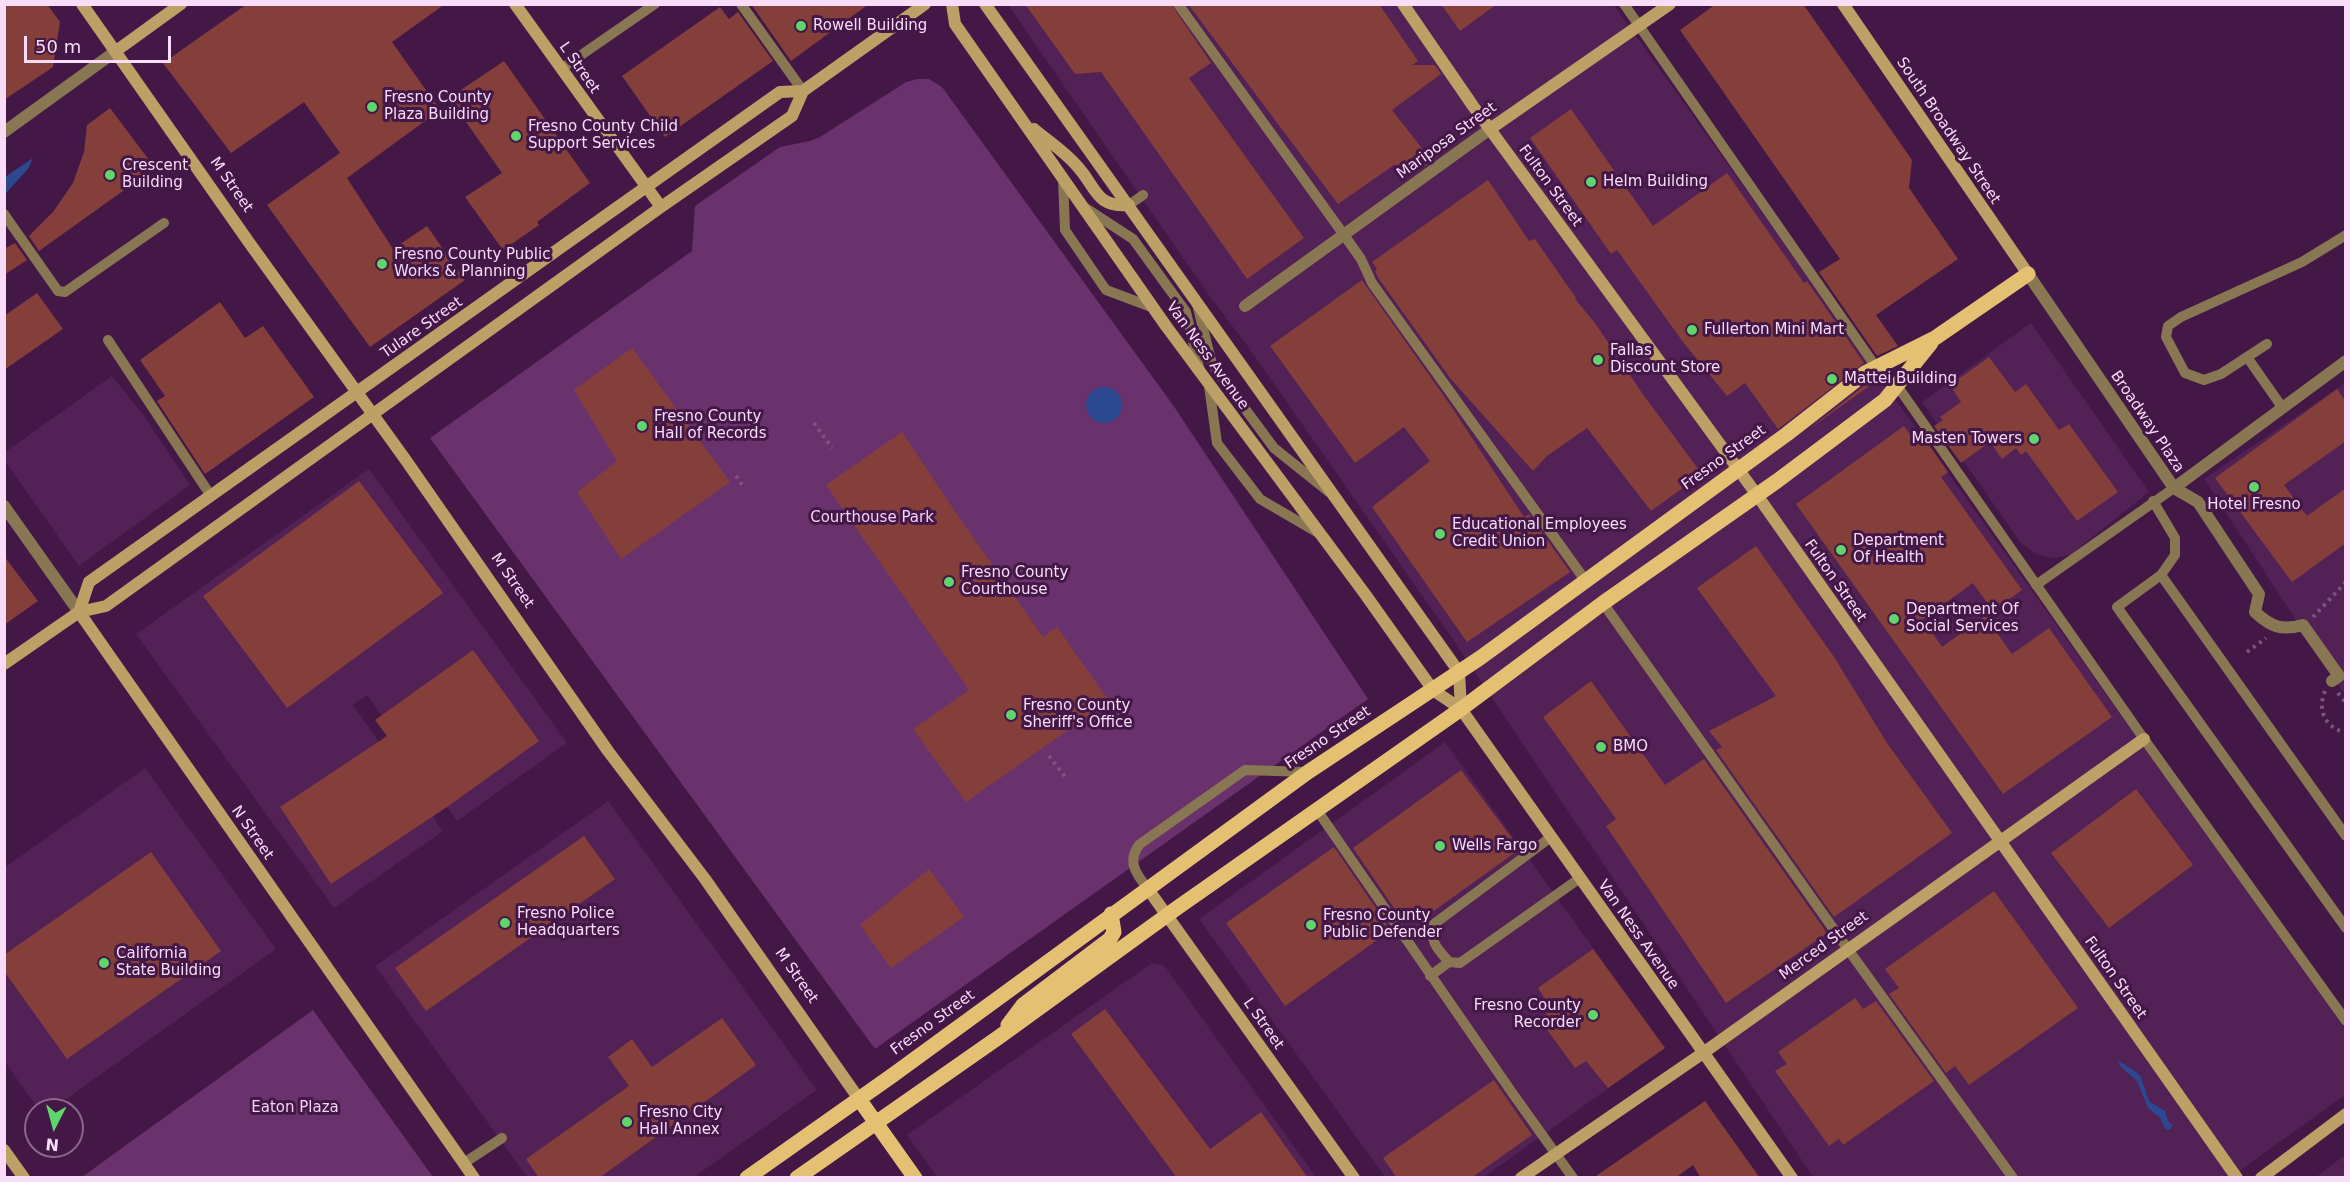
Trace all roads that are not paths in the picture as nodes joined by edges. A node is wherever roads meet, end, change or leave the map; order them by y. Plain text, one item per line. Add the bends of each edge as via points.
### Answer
1 (82, 4) edge
2 (181, 4) edge
3 (515, 4) edge
4 (655, 4) edge
5 (741, 4) edge
6 (925, 4) edge
7 (952, 4) edge
8 (985, 4) edge
9 (1179, 4) edge
10 (1403, 4) edge
11 (1624, 4) edge
12 (1670, 4) edge
13 (1844, 4) edge
14 (1638, 25) junction
15 (116, 51) junction
16 (561, 69) junction
17 (803, 92) junction
18 (1019, 117) junction
19 (1490, 129) junction
20 (4, 132) edge
21 (1064, 178) junction
22 (646, 188) junction
23 (1143, 195) dead end
24 (1129, 205) junction
25 (661, 207) junction
26 (1083, 207) junction
27 (4, 214) edge
28 (164, 223) dead end
29 (1344, 235) junction
30 (2346, 235) edge
31 (2028, 274) junction
32 (1197, 304) junction
33 (1245, 306) dead end
34 (1154, 308) junction
35 (1935, 338) junction
36 (108, 340) dead end
37 (2267, 344) dead end
38 (2247, 357) junction
39 (2346, 360) edge
40 (1876, 367) junction
41 (1201, 372) junction
42 (1896, 384) junction
43 (1209, 386) junction
44 (357, 392) junction
45 (2282, 407) junction
46 (374, 415) junction
47 (1738, 470) junction
48 (2174, 488) junction
49 (1756, 495) junction
50 (211, 496) junction
51 (1338, 500) junction
52 (2153, 501) junction
53 (4, 506) edge
54 (1322, 536) junction
55 (2161, 575) junction
56 (1585, 580) junction
57 (2036, 585) junction
58 (1603, 603) junction
59 (78, 612) junction
60 (4, 664) edge
61 (1459, 672) junction
62 (2332, 681) road end
63 (1433, 690) junction
64 (1461, 709) junction
65 (2144, 739) junction
66 (1308, 772) junction
67 (1317, 810) junction
68 (2346, 836) edge
69 (1551, 837) junction
70 (1999, 840) junction
71 (1580, 878) junction
72 (1148, 889) junction
73 (1111, 914) junction
74 (1168, 915) junction
75 (2346, 928) edge
76 (1847, 948) junction
77 (1449, 962) junction
78 (1430, 976) junction
79 (2346, 1021) edge
80 (999, 1037) junction
81 (1703, 1053) junction
82 (859, 1099) junction
83 (2346, 1114) edge
84 (875, 1122) junction
85 (502, 1138) dead end
86 (4, 1150) edge
87 (1557, 1154) junction
88 (464, 1163) junction
89 (17, 1175) edge
90 (474, 1178) edge
91 (747, 1178) edge
92 (797, 1178) edge
93 (915, 1178) edge
94 (1354, 1178) edge
95 (1521, 1178) edge
96 (1573, 1178) edge
97 (1792, 1178) edge
98 (2013, 1178) edge
99 (2237, 1178) edge
100 (2261, 1178) edge

1 - 15 main road, M Street
2 - 15 main road
3 - 16 main road, L Street
4 - 16 lane
5 - 17 lane
6 - 17 main road, Tulare Street
7 - 18 main road, Van Ness Avenue via 955,24
8 - 24 main road, Van Ness Avenue
9 - 29 lane
10 - 19 main road, Fulton Street
11 - 14 lane
12 - 14 main road, Mariposa Street
13 - 31 main road, South Broadway Street
14 - 19 main road, Mariposa Street
14 - 40 lane
15 - 20 street
15 - 44 main road, M Street
16 - 22 main road, L Street
17 - 22 main road, Tulare Street via 780,92
17 - 25 main road, Tulare Street via 792,116
18 - 21 main road, Van Ness Avenue
18 - 24 main road via 1077,165 1099,198 1107,204
19 - 29 street, Mariposa Street
19 - 47 main road, Fulton Street
21 - 26 main road, Van Ness Avenue
21 - 34 lane via 1065,230 1100,282 1106,290
22 - 25 main road, L Street
22 - 44 main road, Tulare Street
23 - 24 lane
24 - 32 main road, Van Ness Avenue
25 - 46 main road, Tulare Street
26 - 34 main road, Van Ness Avenue
26 - 41 lane via 1133,239 1186,312
27 - 28 lane via 58,291 65,292
29 - 33 street, Mariposa Street
29 - 56 lane via 1372,282
30 - 38 lane via 2302,262 2168,326 2166,338 2185,373 2192,377 2204,380 2221,374
31 - 35 main road, Fresno Street
31 - 48 street, Broadway Plaza
32 - 51 main road, Van Ness Avenue
32 - 51 lane via 1212,364 1274,448
34 - 41 main road, Van Ness Avenue
35 - 40 main road, Fresno Street
35 - 42 main road, Fresno Street
36 - 50 lane
37 - 38 lane
38 - 45 lane
39 - 45 street
40 - 47 main road, Fresno Street
41 - 43 main road, Van Ness Avenue
42 - 49 main road, Fresno Street via 1885,400
42 - 57 lane
43 - 54 main road, Van Ness Avenue
43 - 54 lane via 1217,443 1260,499
44 - 46 main road, M Street
44 - 50 main road, Tulare Street
45 - 48 street
46 - 59 main road, Tulare Street via 106,606
46 - 82 main road, M Street
47 - 49 main road, Fulton Street
47 - 56 main road, Fresno Street
48 - 52 lane
48 - 62 street, Broadway Plaza via 2198,502 2259,594 2255,612 2272,626 2303,625 2339,676
49 - 58 main road, Fresno Street
49 - 70 main road, Fulton Street
50 - 59 main road, Tulare Street via 89,582
51 - 61 main road, Van Ness Avenue
52 - 55 lane via 2175,538 2175,555
52 - 57 lane
53 - 59 street, N Street
54 - 63 main road, Van Ness Avenue
55 - 68 lane
55 - 75 lane via 2117,607
56 - 61 main road, Fresno Street
57 - 65 lane
58 - 64 main road, Fresno Street
58 - 76 lane
59 - 60 main road, Tulare Street
59 - 88 main road, N Street
61 - 63 main road, Fresno Street
61 - 64 main road
63 - 64 main road, Van Ness Avenue
63 - 66 main road, Fresno Street
64 - 67 main road, Fresno Street
64 - 69 main road, Van Ness Avenue
65 - 70 main road, Merced Street
65 - 79 lane
66 - 72 main road, Fresno Street
66 - 72 lane via 1245,770 1140,844 1133,861
67 - 74 main road, Fresno Street
67 - 78 lane
69 - 71 main road, Van Ness Avenue
69 - 77 lane via 1434,924 1431,935
70 - 76 main road, Merced Street
70 - 99 main road, Fulton Street
71 - 77 lane via 1460,963
71 - 81 main road, Van Ness Avenue
72 - 73 main road, Fresno Street
72 - 74 main road, L Street
73 - 80 main road via 1114,932 1110,939 1023,1005
73 - 82 main road, Fresno Street
74 - 80 main road, Fresno Street
74 - 94 main road, L Street
76 - 81 main road, Merced Street
76 - 98 lane
77 - 78 lane
78 - 87 lane
80 - 84 main road, Fresno Street
81 - 87 main road, Merced Street
81 - 97 main road, Van Ness Avenue
82 - 84 main road, M Street
82 - 91 main road, Fresno Street
83 - 100 main road
84 - 92 main road, Fresno Street
84 - 93 main road, M Street
85 - 88 lane
86 - 89 main road
87 - 95 main road, Merced Street
87 - 96 lane
88 - 90 main road, N Street

